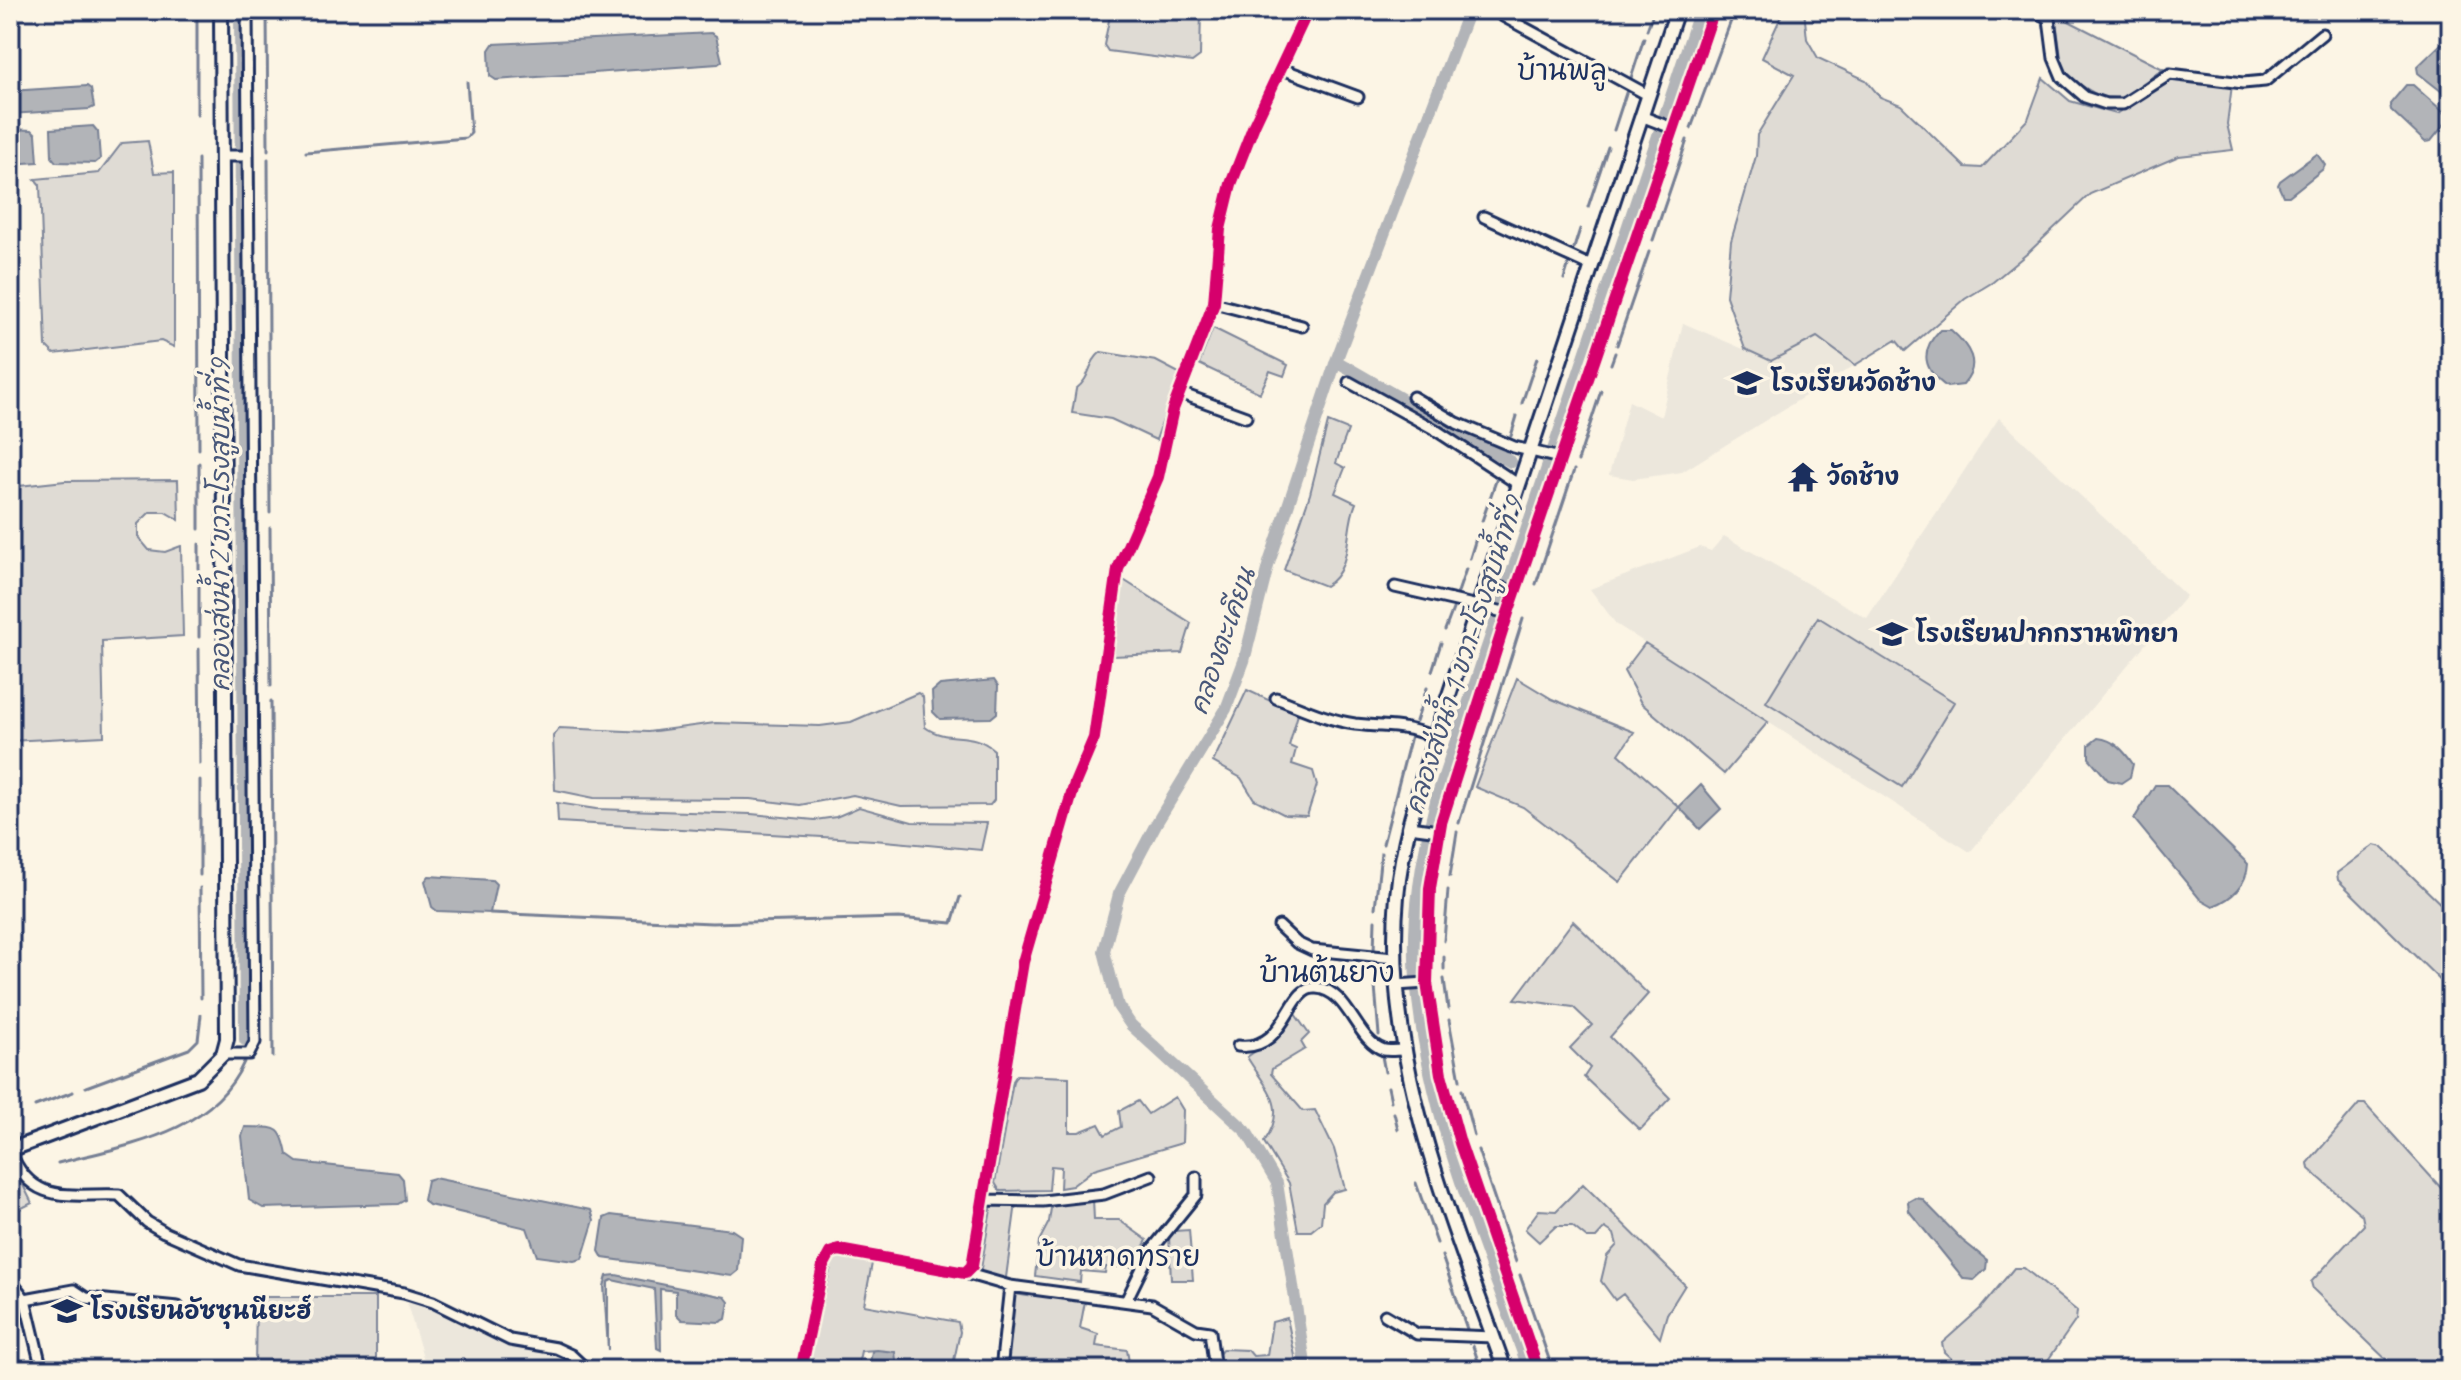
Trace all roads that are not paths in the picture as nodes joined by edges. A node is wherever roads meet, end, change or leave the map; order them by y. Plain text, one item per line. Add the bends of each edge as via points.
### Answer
1 (221, 10) edge
2 (247, 10) edge
3 (1308, 10) edge
4 (1677, 10) edge
5 (1714, 10) edge
6 (2035, 10) edge
7 (1501, 15) dead end
8 (2322, 34) dead end
9 (1282, 69) junction
10 (1648, 95) junction
11 (1358, 97) dead end
12 (1646, 118) junction
13 (1669, 128) junction
14 (226, 156) junction
15 (246, 156) junction
16 (1484, 217) dead end
17 (1591, 266) junction
18 (1214, 303) junction
19 (1302, 326) dead end
20 (1349, 382) dead end
21 (1180, 393) junction
22 (1413, 397) dead end
23 (1246, 417) dead end
24 (1535, 451) junction
25 (1558, 457) junction
26 (1518, 484) junction
27 (1491, 585) junction
28 (1395, 587) dead end
29 (1513, 590) junction
30 (1484, 608) junction
31 (1506, 612) junction
32 (1276, 698) dead end
33 (1435, 737) junction
34 (1414, 827) junction
35 (1437, 831) junction
36 (1279, 926) dead end
37 (1394, 958) junction
38 (1424, 983) junction
39 (1401, 985) junction
40 (1238, 1046) dead end
41 (1402, 1050) junction
42 (223, 1054) junction
43 (10, 1151) edge
44 (1151, 1176) dead end
45 (1196, 1177) dead end
46 (984, 1200) junction
47 (965, 1273) junction
48 (10, 1280) edge
49 (1010, 1286) junction
50 (25, 1299) junction
51 (1126, 1301) junction
52 (178, 1307) dead end
53 (1385, 1315) dead end
54 (1493, 1337) junction
55 (42, 1370) edge
56 (587, 1370) edge
57 (801, 1370) edge
58 (1001, 1370) edge
59 (1215, 1370) edge
60 (1505, 1370) edge
61 (1538, 1370) edge

1 - 14 main road
2 - 15 street
3 - 9 street
4 - 10 main road
5 - 13 street
6 - 8 street via 2049,19 2054,58 2069,86 2106,104 2123,104 2170,74 2265,81
7 - 10 street
9 - 11 street
9 - 18 street via 1231,184 1220,229
10 - 12 main road
12 - 13 street
12 - 17 main road
13 - 25 street
14 - 15 street
14 - 42 main road via 228,1012
15 - 42 street via 255,1042 249,1054
16 - 17 street
17 - 24 main road
18 - 19 street
18 - 21 street
20 - 26 street
21 - 23 street
21 - 46 street via 1158,477 1118,569 1101,707 1023,962
22 - 24 street via 1457,423
24 - 25 street
24 - 26 main road
25 - 29 street
26 - 27 main road
27 - 29 street
27 - 30 main road
28 - 30 street
29 - 31 street
30 - 31 street
30 - 33 main road
31 - 35 street
32 - 33 street via 1324,717 1405,725
33 - 34 main road
34 - 35 street
34 - 37 main road via 1397,894
35 - 38 street
36 - 37 street via 1312,950
37 - 39 main road
38 - 39 street
38 - 61 street via 1452,1118
39 - 41 main road
40 - 41 street via 1252,1048 1268,1041 1305,991 1315,987 1343,1006 1382,1050
41 - 54 main road via 1414,1106
42 - 43 main road via 198,1079 179,1088
43 - 56 street via 30,1182 52,1195 119,1195 164,1232 239,1265 404,1293 510,1340 556,1348
44 - 46 street via 1104,1194
45 - 51 street via 1196,1195 1150,1252
46 - 47 street via 972,1266
47 - 49 street
47 - 57 street via 839,1250 830,1253
48 - 50 street
49 - 51 street
49 - 58 street
50 - 52 street via 74,1290 86,1298
50 - 55 street
51 - 59 street via 1152,1305 1196,1330 1210,1332
53 - 54 street via 1417,1334
54 - 60 main road

